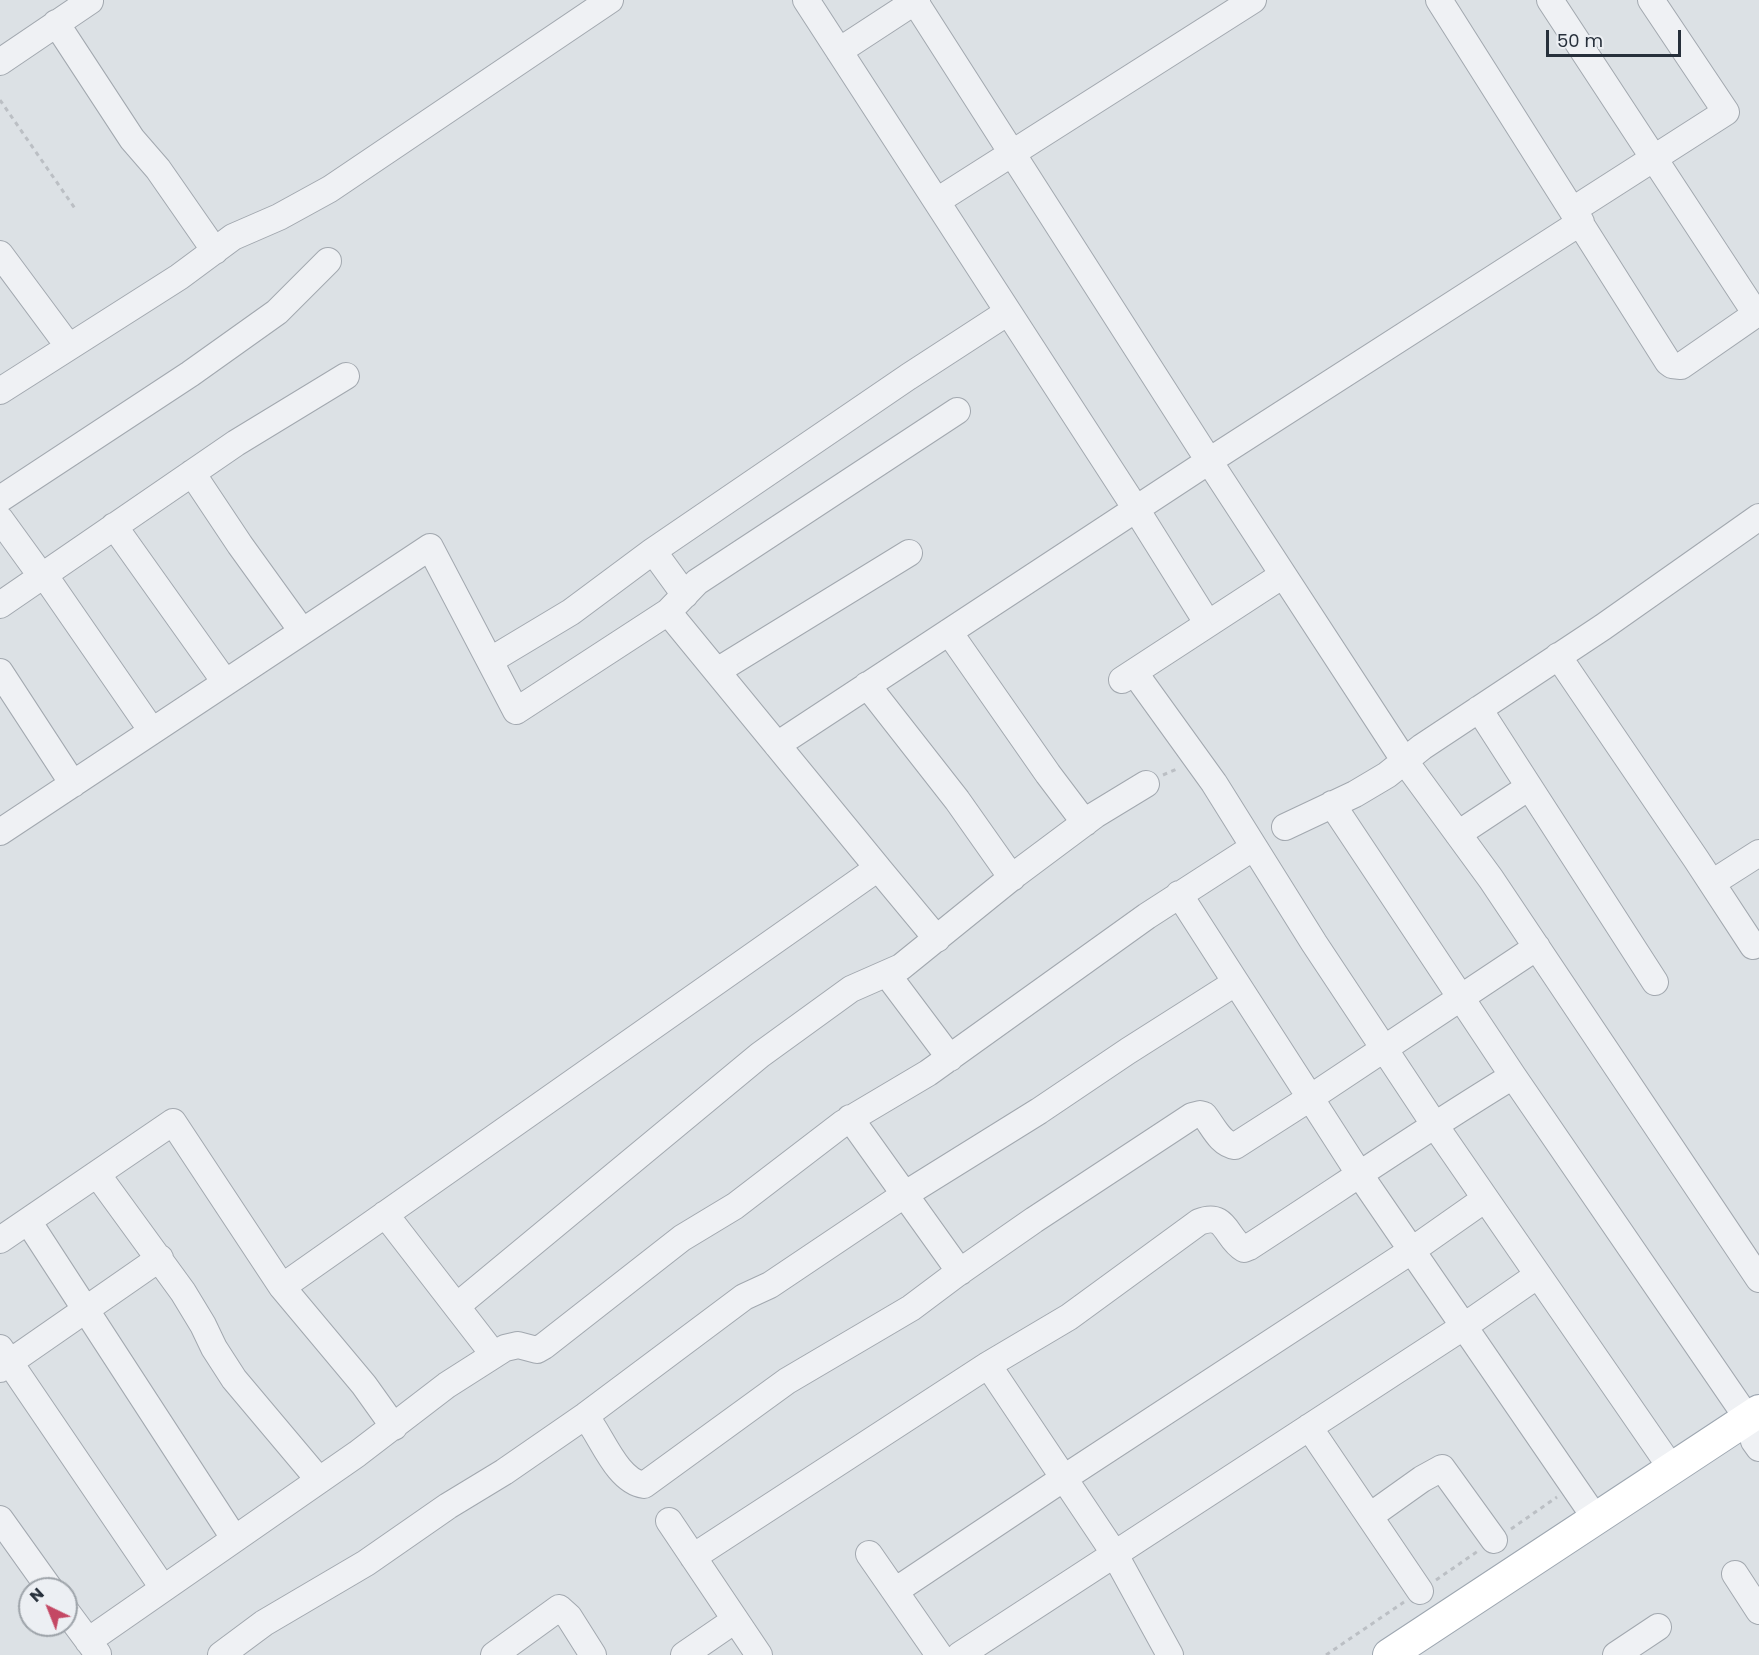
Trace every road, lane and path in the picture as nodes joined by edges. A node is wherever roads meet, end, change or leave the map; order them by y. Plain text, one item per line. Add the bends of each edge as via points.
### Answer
1 (610, 0) edge
2 (806, 0) edge
3 (915, 0) edge
4 (1253, 0) edge
5 (1439, 0) edge
6 (1550, 0) edge
7 (1651, 0) edge
8 (90, 1) edge
9 (56, 23) junction
10 (839, 51) junction
11 (0, 62) edge
12 (0, 100) edge
13 (1013, 154) junction
14 (1654, 159) junction
15 (937, 201) junction
16 (76, 210) dead end
17 (1577, 216) junction
18 (214, 251) junction
19 (0, 254) edge
20 (328, 261) dead end
21 (1008, 312) junction
22 (1757, 313) edge
23 (69, 347) junction
24 (346, 376) dead end
25 (0, 391) edge
26 (957, 411) dead end
27 (1209, 461) junction
28 (192, 473) junction
29 (0, 500) edge
30 (1136, 509) junction
31 (1759, 517) edge
32 (0, 519) edge
33 (114, 526) junction
34 (653, 551) junction
35 (909, 553) dead end
36 (43, 575) junction
37 (1283, 575) junction
38 (677, 603) junction
39 (0, 605) edge
40 (1208, 624) junction
41 (302, 631) junction
42 (949, 632) junction
43 (1558, 656) junction
44 (490, 660) junction
45 (717, 671) junction
46 (0, 672) edge
47 (225, 682) junction
48 (867, 685) junction
49 (1479, 709) junction
50 (152, 731) junction
51 (777, 745) junction
52 (1404, 760) junction
53 (1198, 761) junction
54 (73, 784) junction
55 (1146, 784) joint
56 (1529, 787) junction
57 (1332, 804) junction
58 (1085, 823) junction
59 (1285, 827) dead end
60 (0, 832) edge
61 (1458, 834) junction
62 (1254, 848) junction
63 (1759, 853) edge
64 (878, 868) junction
65 (1012, 878) junction
66 (1712, 883) junction
67 (1179, 894) junction
68 (937, 939) junction
69 (1753, 946) dead end
70 (1537, 947) junction
71 (887, 974) junction
72 (1655, 982) dead end
73 (1235, 983) junction
74 (1461, 997) junction
75 (1384, 1048) junction
76 (950, 1058) junction
77 (1513, 1076) junction
78 (1310, 1098) junction
79 (850, 1119) junction
80 (1434, 1124) junction
81 (97, 1174) junction
82 (1360, 1175) junction
83 (904, 1195) junction
84 (1485, 1198) junction
85 (385, 1214) junction
86 (28, 1221) junction
87 (0, 1240) edge
88 (1411, 1251) junction
89 (160, 1257) junction
90 (960, 1272) junction
91 (1538, 1275) junction
92 (1759, 1279) edge
93 (282, 1287) junction
94 (458, 1305) junction
95 (87, 1309) junction
96 (1463, 1327) junction
97 (494, 1355) junction
98 (3, 1360) edge
99 (988, 1365) junction
100 (1754, 1415) edge
101 (585, 1416) junction
102 (394, 1427) junction
103 (1309, 1427) junction
104 (1759, 1448) edge
105 (1672, 1469) junction
106 (1064, 1478) junction
107 (319, 1480) junction
108 (1574, 1486) junction
109 (1370, 1516) junction
110 (1596, 1518) junction
111 (0, 1519) edge
112 (669, 1521) dead end
113 (234, 1538) junction
114 (1494, 1540) junction
115 (1114, 1553) junction
116 (869, 1554) dead end
117 (693, 1557) junction
118 (1736, 1574) dead end
119 (41, 1577) edge
120 (163, 1588) junction
121 (1420, 1591) junction
122 (894, 1592) junction
123 (1759, 1611) edge
124 (735, 1620) junction
125 (78, 1627) edge
126 (1658, 1627) dead end
127 (93, 1648) edge
128 (221, 1655) edge
129 (494, 1655) edge
130 (593, 1655) edge
131 (684, 1655) edge
132 (759, 1655) edge
133 (939, 1655) edge
134 (960, 1655) edge
135 (1170, 1655) edge
136 (1326, 1655) edge
137 (1389, 1655) edge
138 (1616, 1655) edge

1 - 18 street via 330,189 233,237
2 - 10 street
3 - 10 street
3 - 13 street
4 - 13 street
5 - 17 street
6 - 14 street
7 - 14 street via 1726,112
8 - 9 street
9 - 11 street
9 - 18 street via 132,139 158,169
10 - 15 street
12 - 16 path
13 - 15 street
13 - 27 street
14 - 17 street
14 - 22 street
15 - 21 street
17 - 22 street via 1672,365 1681,366
17 - 27 street
18 - 23 street
19 - 23 street
20 - 29 street via 277,312
21 - 30 street
21 - 34 street
23 - 25 street
24 - 28 street
26 - 38 street via 697,582
27 - 30 street
27 - 37 street
28 - 33 street
28 - 41 street
30 - 40 street
30 - 42 street
31 - 43 street
32 - 36 street
33 - 36 street
33 - 47 street
34 - 38 street
34 - 44 street via 571,612
35 - 45 street
36 - 39 street
36 - 50 street
37 - 40 street
37 - 52 street
38 - 44 street via 516,711
38 - 45 street
40 - 53 street via 1128,676
41 - 44 street via 430,547
41 - 47 street
42 - 48 street
42 - 58 street
43 - 49 street
43 - 66 street
45 - 51 street
46 - 54 street
47 - 50 street
48 - 51 street
48 - 65 street
49 - 52 street
49 - 56 street
50 - 54 street
51 - 64 street
52 - 57 street via 1387,775
52 - 61 street
53 - 55 path
53 - 62 street
54 - 60 street
55 - 58 street
56 - 61 street
56 - 72 street
57 - 59 street
57 - 74 street
58 - 65 street
61 - 70 street
62 - 67 street
62 - 75 street
63 - 66 street
64 - 68 street
64 - 85 street
65 - 68 street
66 - 69 street
67 - 73 street
67 - 76 street
68 - 71 street
70 - 74 street
70 - 92 street
71 - 76 street
71 - 94 street via 851,988 759,1055
73 - 78 street
73 - 83 street
74 - 75 street
74 - 77 street
75 - 78 street
75 - 80 street
76 - 79 street
77 - 80 street
77 - 100 street
78 - 82 street
78 - 90 street via 1235,1146 1221,1139 1204,1115 1192,1116
79 - 83 street
79 - 97 street via 735,1206 682,1238 544,1346 531,1350 518,1345
80 - 82 street
80 - 84 street
81 - 86 street
81 - 89 street
81 - 93 street via 173,1122
82 - 88 street
82 - 99 street via 1244,1249 1220,1221 1210,1218 1200,1222 1069,1317
83 - 90 street
83 - 101 street via 770,1285 744,1297
84 - 88 street
84 - 91 street
85 - 93 street
85 - 94 street
86 - 87 street
86 - 95 street
88 - 96 street
88 - 106 street
89 - 95 street
89 - 107 street via 234,1379
90 - 101 street via 911,1308 787,1381 644,1485 627,1476
91 - 96 street
91 - 105 street
93 - 102 street
94 - 97 street
95 - 98 street
95 - 113 street
96 - 103 street
96 - 108 street
97 - 102 street via 447,1385
98 - 120 street
99 - 106 street
99 - 117 street
100 - 104 street via 1754,1441
100 - 105 main road
101 - 128 street via 366,1563 264,1623
102 - 107 street
103 - 109 street
103 - 115 street
105 - 110 main road
106 - 115 street
106 - 122 street
107 - 113 street
108 - 110 street
108 - 114 path
109 - 114 street via 1442,1468
109 - 121 street
110 - 137 main road
111 - 119 street
112 - 117 street
113 - 120 street
114 - 121 path
115 - 134 street
115 - 135 street
116 - 122 street
117 - 124 street
118 - 123 street
120 - 127 street
121 - 136 path
122 - 133 street
124 - 131 street
124 - 132 street
125 - 127 street
126 - 138 street
129 - 130 street via 559,1608

